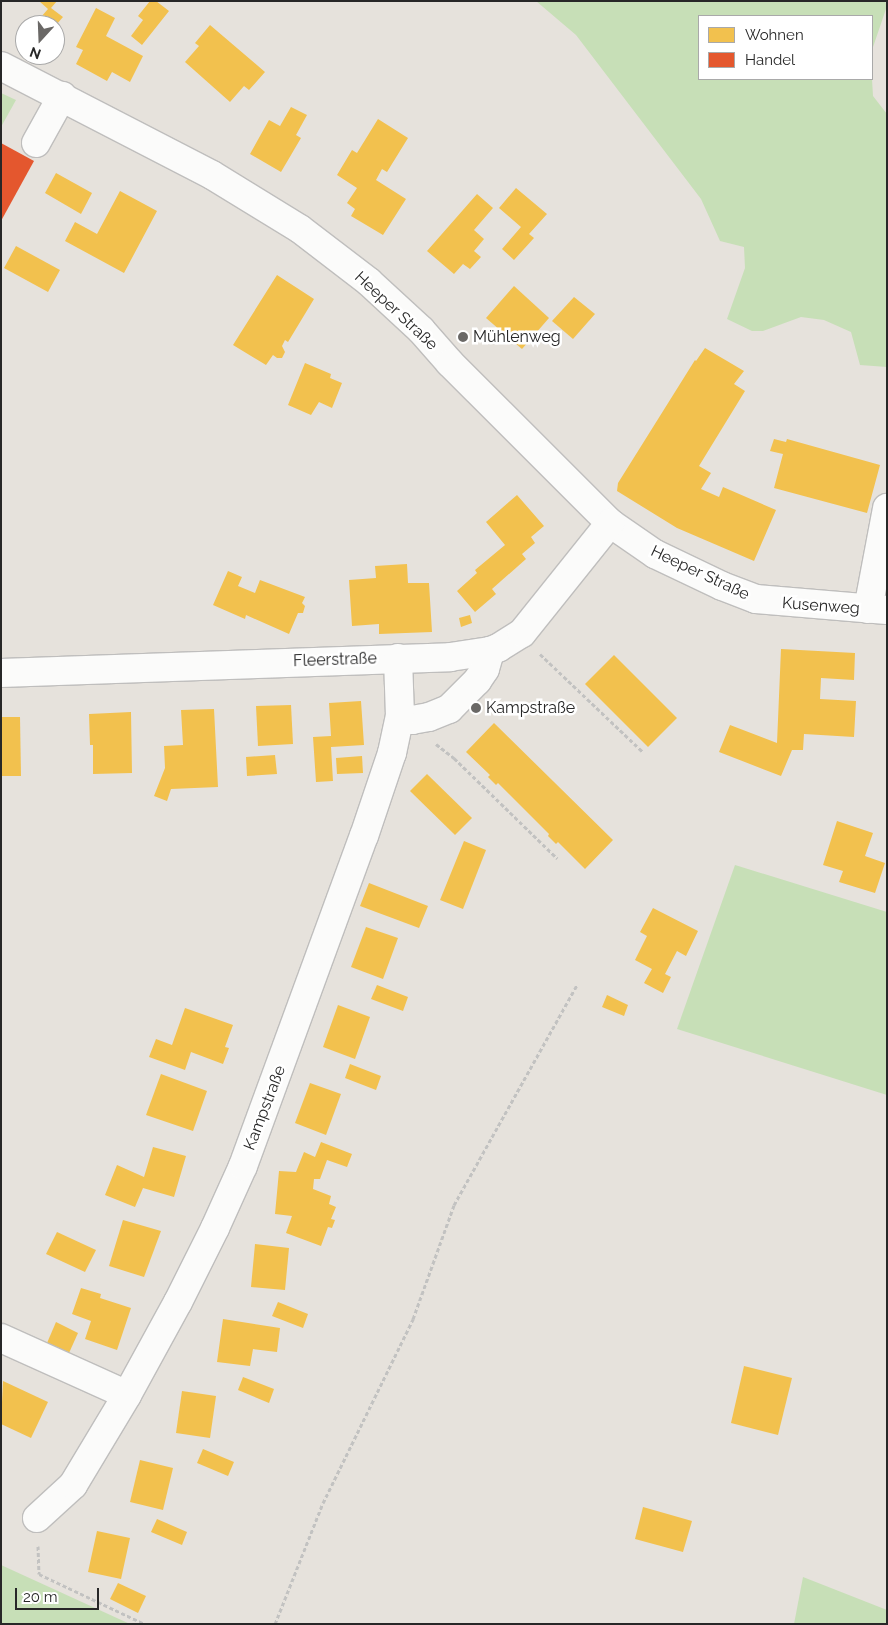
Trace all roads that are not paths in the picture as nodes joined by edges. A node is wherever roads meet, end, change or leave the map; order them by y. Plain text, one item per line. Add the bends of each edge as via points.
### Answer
1 (1, 66) edge
2 (62, 96) junction
3 (36, 143) dead end
4 (887, 508) edge
5 (610, 523) junction
6 (756, 599) joint
7 (877, 610) edge
8 (490, 651) junction
9 (398, 658) junction
10 (1, 673) edge
11 (400, 716) junction
12 (1, 1338) edge
13 (127, 1395) junction
14 (37, 1518) road end

1 - 2 street, Heeper Straße
2 - 3 street
2 - 5 street, Heeper Straße via 212,174 262,204 369,282 421,330
4 - 7 street
5 - 6 street, Heeper Straße via 655,554
5 - 8 street, Fleerstraße via 522,633
6 - 7 street, Kusenweg
8 - 9 street, Fleerstraße via 450,657
8 - 11 street via 485,669 477,681 449,709 412,720
9 - 10 street, Fleerstraße
9 - 11 street, Kampstraße
11 - 13 street, Kampstraße via 392,752 364,836 243,1166 216,1228
12 - 13 street
13 - 14 street, Kampstraße via 73,1485

